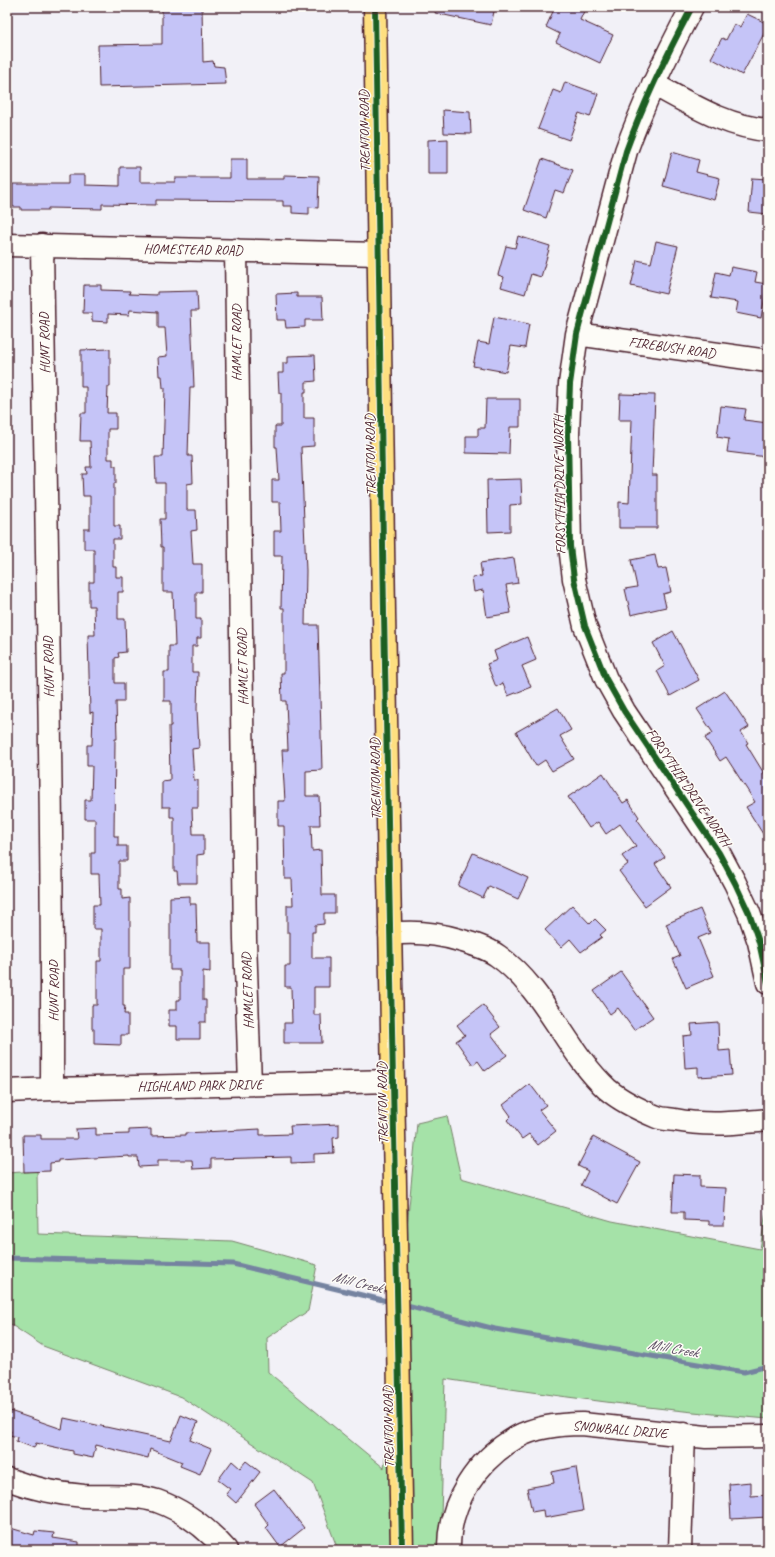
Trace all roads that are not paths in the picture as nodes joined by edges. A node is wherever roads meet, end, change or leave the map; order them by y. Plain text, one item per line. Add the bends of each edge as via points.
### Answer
1 (375, 7) edge
2 (691, 7) edge
3 (653, 84) junction
4 (768, 130) edge
5 (7, 245) edge
6 (42, 245) junction
7 (236, 250) junction
8 (378, 254) junction
9 (577, 334) junction
10 (768, 361) edge
11 (390, 934) junction
12 (768, 983) edge
13 (393, 1081) junction
14 (250, 1084) junction
15 (52, 1089) junction
16 (7, 1091) edge
17 (768, 1120) edge
18 (684, 1434) junction
19 (768, 1436) edge
20 (7, 1479) edge
21 (226, 1550) edge
22 (402, 1550) edge
23 (449, 1550) edge
24 (680, 1550) edge

1 - 8 main road, TRENTON ROAD
2 - 3 street, FORSYTHIA DRIVE NORTH
3 - 4 street via 710,114 742,125
3 - 9 street, FORSYTHIA DRIVE NORTH via 626,152
5 - 6 street, HOMESTEAD ROAD
6 - 7 street, HOMESTEAD ROAD
6 - 15 street, HUNT ROAD via 53,894
7 - 8 street, HOMESTEAD ROAD
7 - 14 street, HAMLET ROAD via 245,940
8 - 11 main road, TRENTON ROAD
9 - 10 street, FIREBUSH ROAD
9 - 12 street, FORSYTHIA DRIVE NORTH via 570,384 568,434 570,546 574,579 585,626 606,680 624,711 719,853 736,883 760,942
11 - 13 main road, TRENTON ROAD
11 - 17 street via 418,932 449,937 498,955 530,986 592,1073 608,1090 627,1103 658,1117 686,1123 718,1125
13 - 14 street, HIGHLAND PARK DRIVE
13 - 22 main road, TRENTON ROAD
14 - 15 street, HIGHLAND PARK DRIVE
15 - 16 street, HIGHLAND PARK DRIVE
18 - 19 street, SNOWBALL DRIVE via 706,1437
18 - 23 street, SNOWBALL DRIVE via 568,1424 540,1428 518,1437 485,1462 459,1499 452,1521
18 - 24 street
20 - 21 street via 41,1490 82,1496 157,1501 193,1519 209,1531

